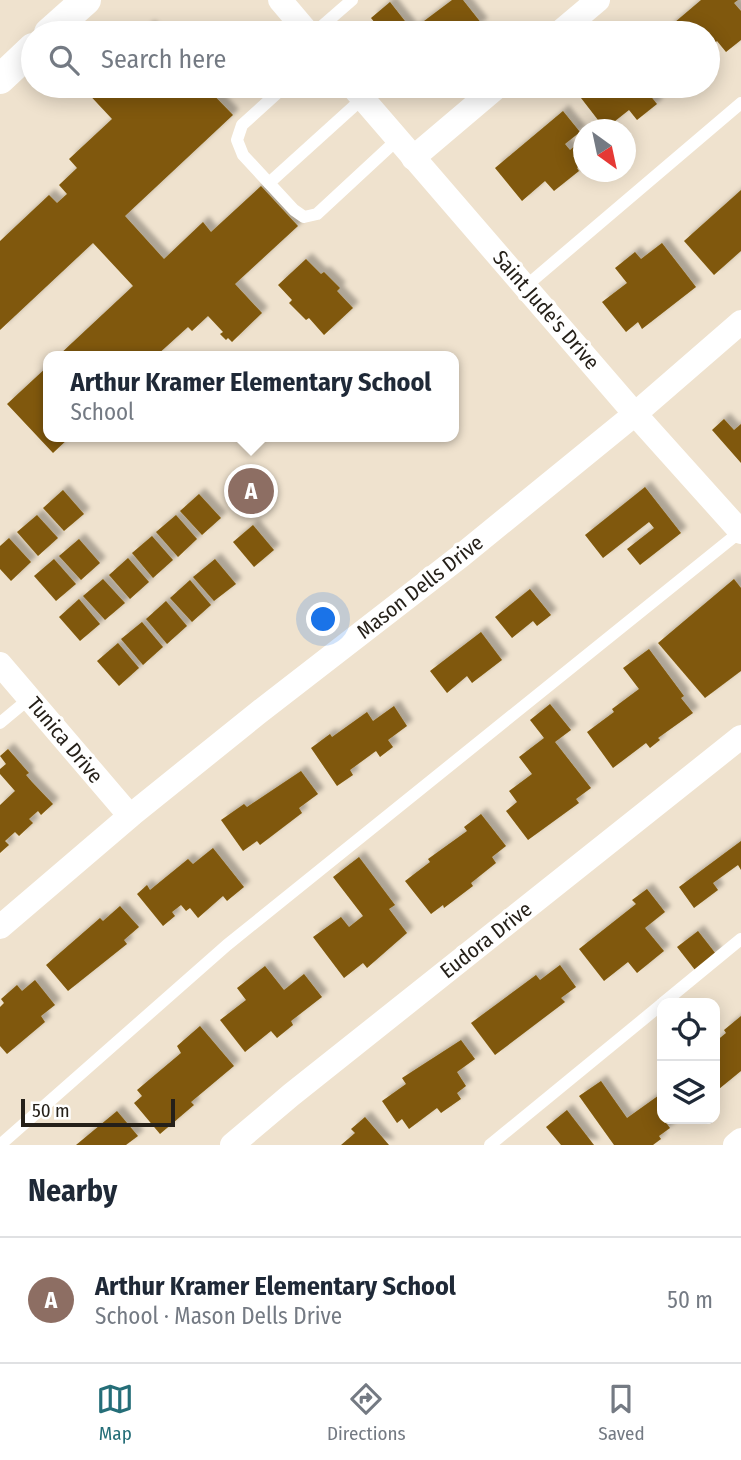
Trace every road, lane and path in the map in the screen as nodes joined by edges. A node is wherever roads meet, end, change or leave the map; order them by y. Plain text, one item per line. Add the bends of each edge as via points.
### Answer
1 (86, 0) edge
2 (280, 0) edge
3 (352, 0) edge
4 (598, 0) edge
5 (62, 21) edge
6 (298, 21) edge
7 (328, 21) edge
8 (573, 21) edge
9 (21, 59) edge
10 (0, 79) edge
11 (272, 98) edge
12 (351, 98) edge
13 (362, 98) edge
14 (480, 98) edge
15 (741, 103) edge
16 (405, 148) junction
17 (269, 183) junction
18 (526, 286) junction
19 (741, 322) edge
20 (635, 414) junction
21 (741, 532) edge
22 (0, 664) edge
23 (30, 698) junction
24 (0, 723) edge
25 (741, 737) edge
26 (130, 816) junction
27 (0, 928) edge
28 (741, 939) edge
29 (670, 998) edge
30 (657, 1009) edge
31 (741, 1140) edge
32 (0, 1144) edge
33 (232, 1145) edge
34 (489, 1145) edge
35 (735, 1145) edge

1 - 5 street
2 - 6 street
3 - 7 lane
4 - 8 street
9 - 10 street
11 - 17 lane via 242,125 237,140 243,155
12 - 17 lane
13 - 16 street, Saint Jude's Drive
14 - 16 street
15 - 18 lane
16 - 17 lane via 317,214 304,217
16 - 18 street, Saint Jude's Drive
18 - 20 street, Saint Jude's Drive
19 - 20 street, Mason Dells Drive
20 - 21 street, Saint Jude's Drive
20 - 26 street, Mason Dells Drive
21 - 32 lane via 227,945
22 - 23 street, Tunica Drive
23 - 24 lane
23 - 26 street, Tunica Drive
25 - 33 street, Eudora Drive
26 - 27 street, Mason Dells Drive
28 - 29 lane
30 - 34 lane
31 - 35 street

